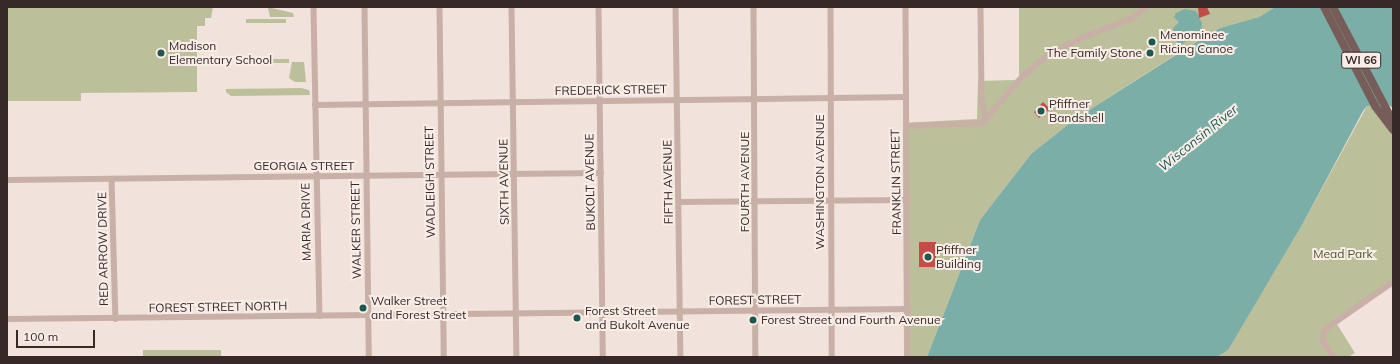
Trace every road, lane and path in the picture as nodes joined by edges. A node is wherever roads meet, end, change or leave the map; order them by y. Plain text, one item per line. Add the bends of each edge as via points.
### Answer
1 (314, 7) edge
2 (365, 7) edge
3 (440, 7) edge
4 (512, 7) edge
5 (599, 7) edge
6 (676, 7) edge
7 (754, 7) edge
8 (831, 7) edge
9 (906, 7) edge
10 (981, 7) edge
11 (1146, 7) edge
12 (1324, 7) edge
13 (1333, 7) edge
14 (831, 97) junction
15 (906, 97) junction
16 (755, 98) junction
17 (601, 100) junction
18 (678, 100) junction
19 (514, 102) junction
20 (440, 103) junction
21 (365, 104) junction
22 (315, 105) junction
23 (986, 120) junction
24 (1393, 122) edge
25 (907, 126) junction
26 (1393, 130) edge
27 (601, 173) junction
28 (515, 174) junction
29 (441, 175) junction
30 (316, 176) junction
31 (366, 176) junction
32 (112, 178) junction
33 (7, 180) edge
34 (831, 200) junction
35 (908, 200) junction
36 (756, 201) junction
37 (679, 202) junction
38 (1393, 282) edge
39 (908, 309) junction
40 (832, 310) junction
41 (681, 312) junction
42 (756, 312) junction
43 (603, 313) junction
44 (517, 315) junction
45 (320, 316) junction
46 (443, 316) junction
47 (368, 317) junction
48 (7, 319) edge
49 (116, 319) junction
50 (369, 357) edge
51 (444, 357) edge
52 (517, 357) edge
53 (603, 357) edge
54 (681, 357) edge
55 (756, 357) edge
56 (832, 357) edge
57 (908, 357) edge
58 (1333, 357) edge

1 - 22 street, MARIA DRIVE
2 - 21 street, WALKER STREET
3 - 20 street, WADLEIGH STREET
4 - 19 street, SIXTH AVENUE
5 - 17 street, BUKOLT AVENUE
6 - 18 street, FIFTH AVENUE
7 - 16 street, FOURTH AVENUE
8 - 14 street, WASHINGTON AVENUE
9 - 15 street, FRANKLIN STREET
10 - 23 street via 982,102
11 - 23 street via 1132,18 1047,56 1024,75
12 - 26 main road, WI 66 via 1379,112
13 - 24 main road, WI 66
14 - 15 street, FREDERICK STREET
14 - 16 street, FREDERICK STREET
14 - 34 street, WASHINGTON AVENUE
15 - 25 street, FRANKLIN STREET
16 - 18 street, FREDERICK STREET
16 - 36 street, FOURTH AVENUE
17 - 18 street, FREDERICK STREET
17 - 19 street, FREDERICK STREET
17 - 27 street, BUKOLT AVENUE
18 - 37 street, FIFTH AVENUE
19 - 20 street, FREDERICK STREET
19 - 28 street, SIXTH AVENUE
20 - 21 street, FREDERICK STREET
20 - 29 street, WADLEIGH STREET
21 - 22 street, FREDERICK STREET
21 - 31 street, WALKER STREET
22 - 30 street, MARIA DRIVE
23 - 25 street via 972,126
25 - 35 street, FRANKLIN STREET
27 - 28 street, GEORGIA STREET
27 - 43 street, BUKOLT AVENUE
28 - 29 street, GEORGIA STREET
28 - 44 street, SIXTH AVENUE
29 - 31 street, GEORGIA STREET
29 - 46 street, WADLEIGH STREET
30 - 31 street, GEORGIA STREET
30 - 32 street, GEORGIA STREET
30 - 45 street, MARIA DRIVE
31 - 47 street, WALKER STREET
32 - 33 street, GEORGIA STREET
32 - 49 street, RED ARROW DRIVE
34 - 35 street
34 - 36 street
34 - 40 street, WASHINGTON AVENUE
35 - 39 street, FRANKLIN STREET
36 - 37 street
36 - 42 street, FOURTH AVENUE
37 - 41 street, FIFTH AVENUE
38 - 58 street via 1326,326 1323,342
39 - 40 street, FOREST STREET
39 - 57 street, FRANKLIN STREET
40 - 42 street, FOREST STREET
40 - 56 street, WASHINGTON AVENUE
41 - 42 street, FOREST STREET
41 - 43 street, FOREST STREET
41 - 54 street, FIFTH AVENUE
42 - 55 street, FOURTH AVENUE
43 - 44 street
43 - 53 street, BUKOLT AVENUE
44 - 46 street
44 - 52 street, SIXTH AVENUE
45 - 47 street
45 - 49 street, FOREST STREET NORTH
46 - 47 street
46 - 51 street, WADLEIGH STREET
47 - 50 street, WALKER STREET
48 - 49 street

